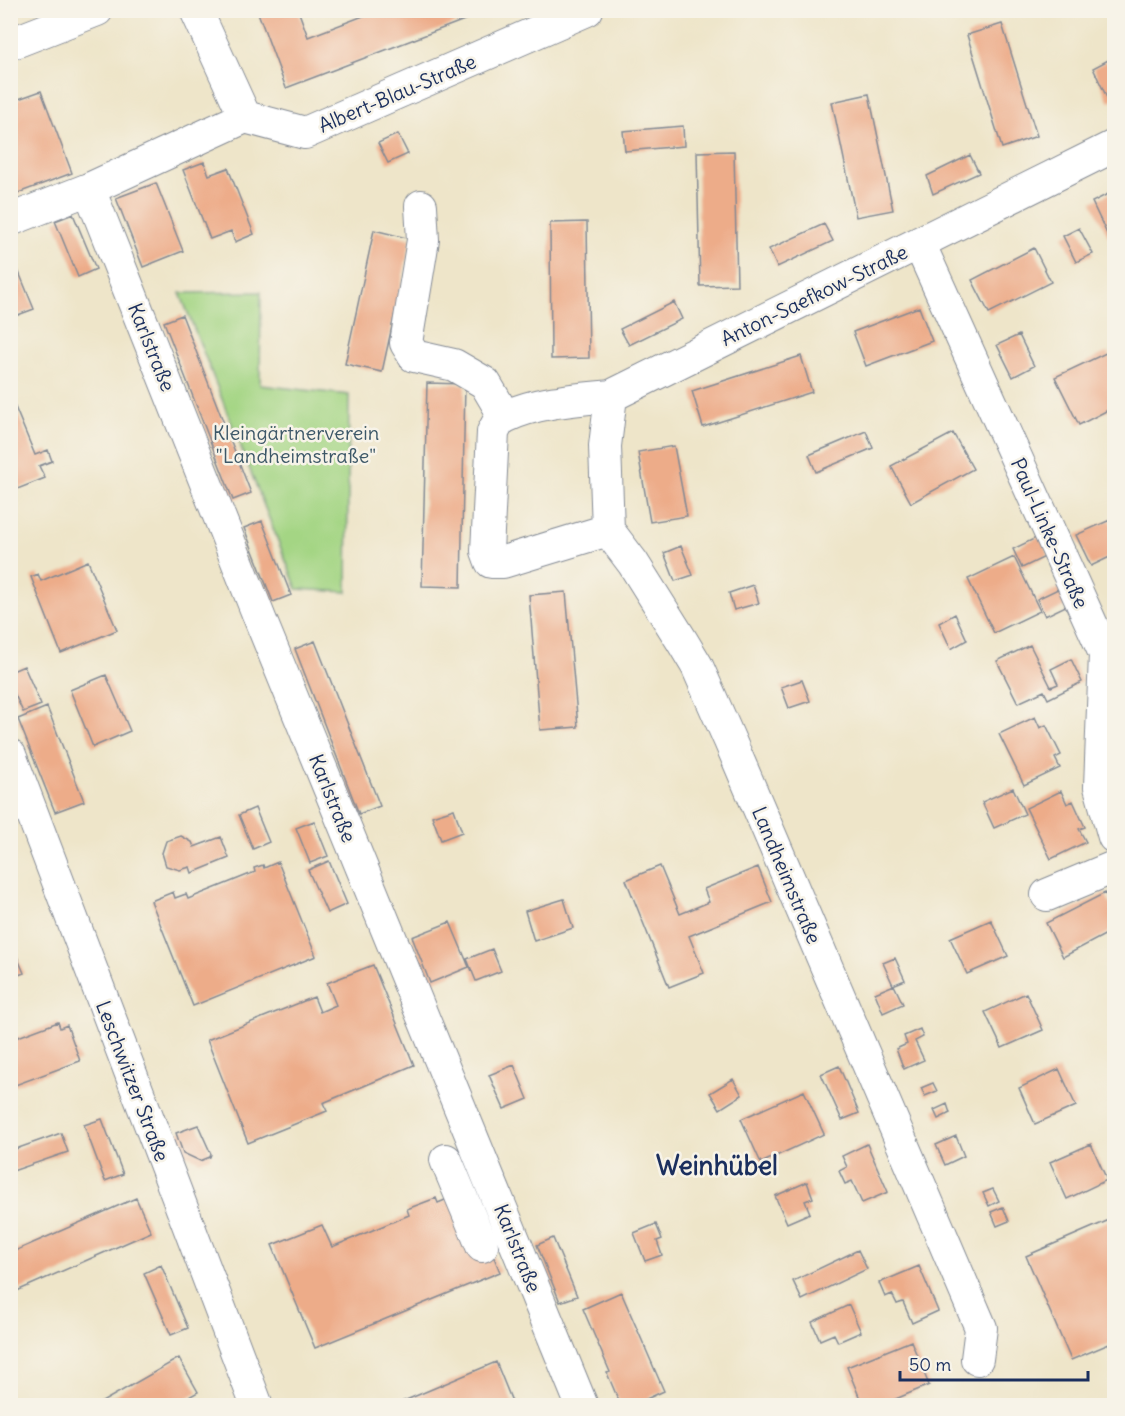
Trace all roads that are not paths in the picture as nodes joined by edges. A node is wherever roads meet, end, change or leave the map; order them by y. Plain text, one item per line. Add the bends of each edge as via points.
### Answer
1 (97, 10) edge
2 (196, 10) edge
3 (587, 10) edge
4 (10, 44) edge
5 (245, 117) junction
6 (1114, 146) edge
7 (89, 189) junction
8 (421, 206) dead end
9 (10, 220) edge
10 (919, 243) junction
11 (611, 396) junction
12 (504, 417) junction
13 (608, 530) junction
14 (10, 755) edge
15 (1114, 837) edge
16 (1114, 867) edge
17 (1047, 895) dead end
18 (446, 1160) dead end
19 (482, 1246) dead end
20 (977, 1359) dead end
21 (258, 1406) edge
22 (582, 1406) edge

1 - 4 street
2 - 5 street
3 - 5 street, Albert-Blau-Straße via 305,133
5 - 7 street
6 - 10 street, Anton-Saefkow-Straße
7 - 9 street
7 - 22 street, Karlstraße
8 - 12 street via 423,240 406,343 414,356 454,365 486,383
10 - 11 street, Anton-Saefkow-Straße
10 - 15 street, Paul-Linke-Straße via 1105,654 1100,787
11 - 12 street, Anton-Saefkow-Straße via 570,400
11 - 13 street via 605,446
12 - 13 street via 493,432 487,551 491,562
13 - 20 street, Landheimstraße via 682,640 721,719 981,1328
14 - 21 street, Leschwitzer Straße
16 - 17 street
18 - 19 street

